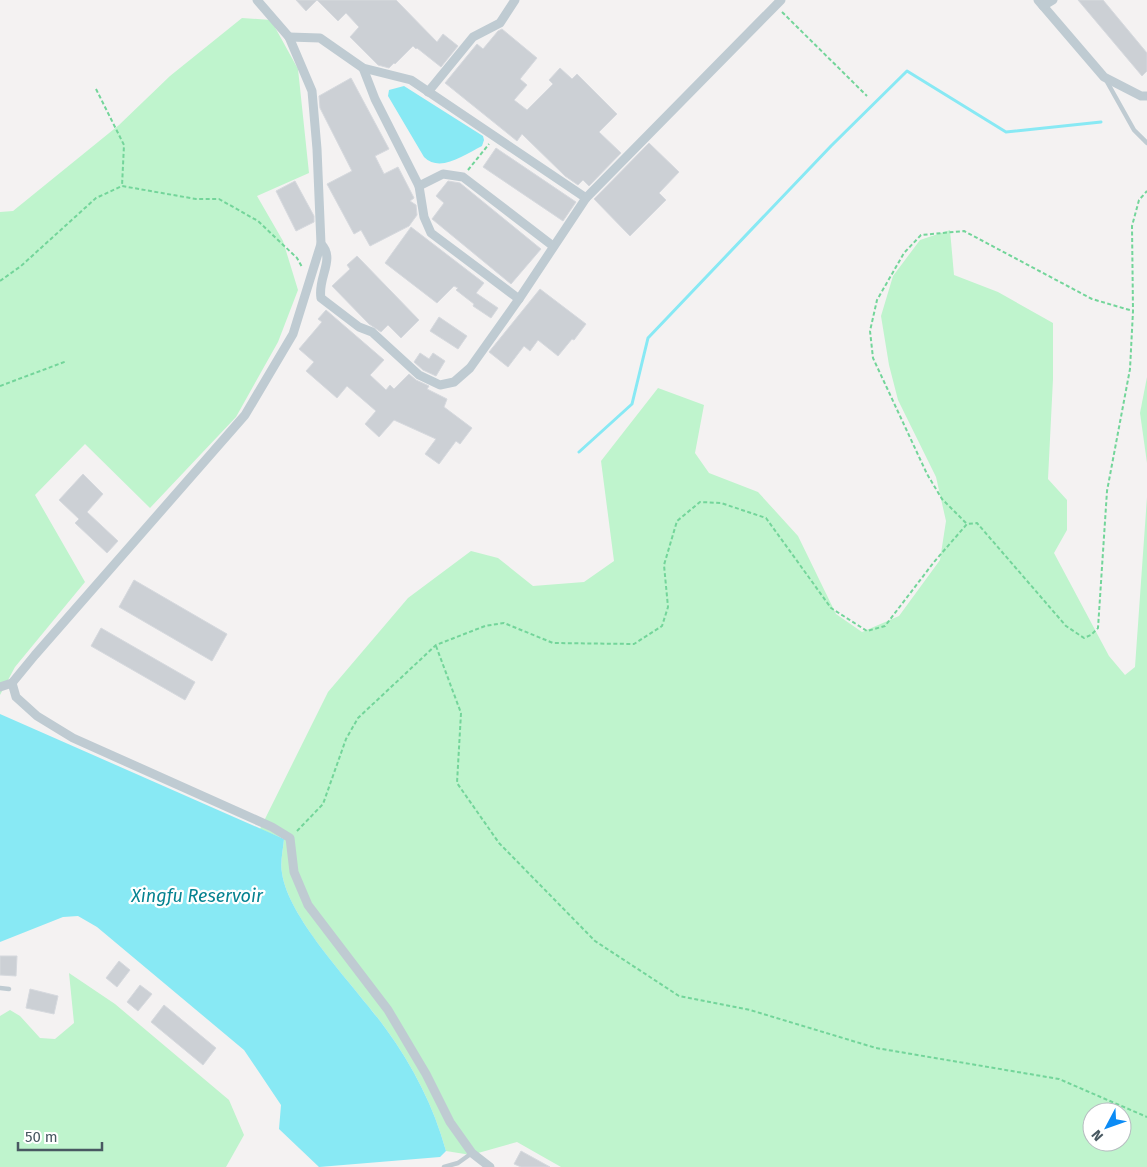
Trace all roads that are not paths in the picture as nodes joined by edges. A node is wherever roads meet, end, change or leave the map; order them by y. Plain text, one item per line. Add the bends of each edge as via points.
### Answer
1 (257, 0) edge
2 (515, 0) edge
3 (1053, 0) edge
4 (778, 3) edge
5 (1040, 3) edge
6 (288, 37) junction
7 (363, 68) junction
8 (1104, 77) junction
9 (428, 92) junction
10 (1147, 96) edge
11 (1147, 143) edge
12 (420, 186) junction
13 (586, 198) junction
14 (321, 244) junction
15 (554, 246) junction
16 (519, 299) junction
17 (12, 682) junction
18 (0, 686) edge
19 (0, 988) edge
20 (9, 990) dead end
21 (472, 1153) junction
22 (444, 1167) edge
23 (490, 1167) edge

1 - 6 street
2 - 9 street via 500,23 473,37
3 - 5 street
4 - 13 street
5 - 8 street
6 - 7 street via 320,38
6 - 14 street via 312,91
7 - 9 street via 411,80
7 - 12 street via 375,99
8 - 10 street
8 - 11 lane via 1134,130
9 - 13 street
12 - 15 street via 443,174 463,176
12 - 16 street via 424,217 431,232
13 - 15 street
14 - 16 street via 328,257 319,288 321,298 359,327 372,332 419,376 440,385 454,382 470,368
14 - 17 street via 293,334 245,415
15 - 16 street
17 - 18 street
17 - 21 street via 16,697 37,716 73,738 290,838 294,872 308,905 388,1010 450,1122
19 - 20 lane
21 - 22 lane via 458,1163
21 - 23 street

